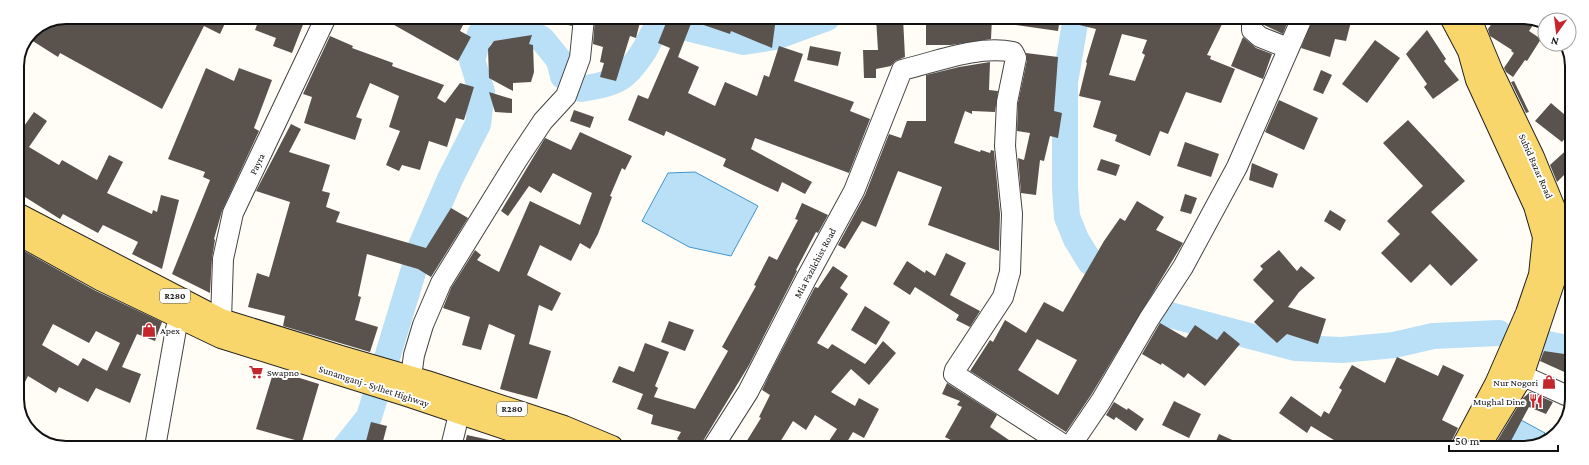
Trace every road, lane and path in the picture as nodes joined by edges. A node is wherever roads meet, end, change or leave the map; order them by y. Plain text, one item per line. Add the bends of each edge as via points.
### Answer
1 (323, 24) edge
2 (583, 24) edge
3 (1252, 24) edge
4 (1299, 24) edge
5 (1468, 24) edge
6 (1288, 48) junction
7 (24, 218) edge
8 (24, 237) edge
9 (180, 318) junction
10 (221, 320) junction
11 (339, 366) junction
12 (1513, 372) junction
13 (409, 386) junction
14 (1565, 395) edge
15 (459, 414) junction
16 (156, 441) edge
17 (452, 441) edge
18 (543, 441) edge
19 (598, 441) edge
20 (717, 441) edge
21 (1057, 441) edge
22 (1073, 441) edge
23 (1467, 441) edge
24 (1481, 441) edge

1 - 10 street, Payra via 233,213 223,259
2 - 13 street via 580,58 566,96 543,121 441,283 423,325 414,355
3 - 6 street via 1252,30 1260,37
4 - 6 street
5 - 12 main road, Subid Bazar Road via 1533,156 1563,237 1559,265
6 - 22 street via 1237,167 1183,267 1148,319 1101,401
7 - 10 main road, Sunamganj - Sylhet Highway / R280
8 - 9 main road, Sunamganj - Sylhet Highway / R280 via 102,280
9 - 11 main road, Sunamganj - Sylhet Highway / R280 via 222,337
9 - 16 street
10 - 11 main road, Sunamganj - Sylhet Highway / R280
11 - 13 main road, Sunamganj - Sylhet Highway / R280
12 - 14 street
12 - 23 main road, Subid Bazar Road
12 - 24 main road, Subid Bazar Road
13 - 15 main road, Sunamganj - Sylhet Highway / R280
13 - 19 main road, Sunamganj - Sylhet Highway / R280 via 564,427
15 - 17 street
15 - 18 main road, Sunamganj - Sylhet Highway / R280
20 - 21 street, Mia Fazilchist Road via 748,392 854,191 902,70 973,52 1005,50 1013,52 1016,58 1007,102 1005,146 1012,214 1010,272 1003,297 954,374

